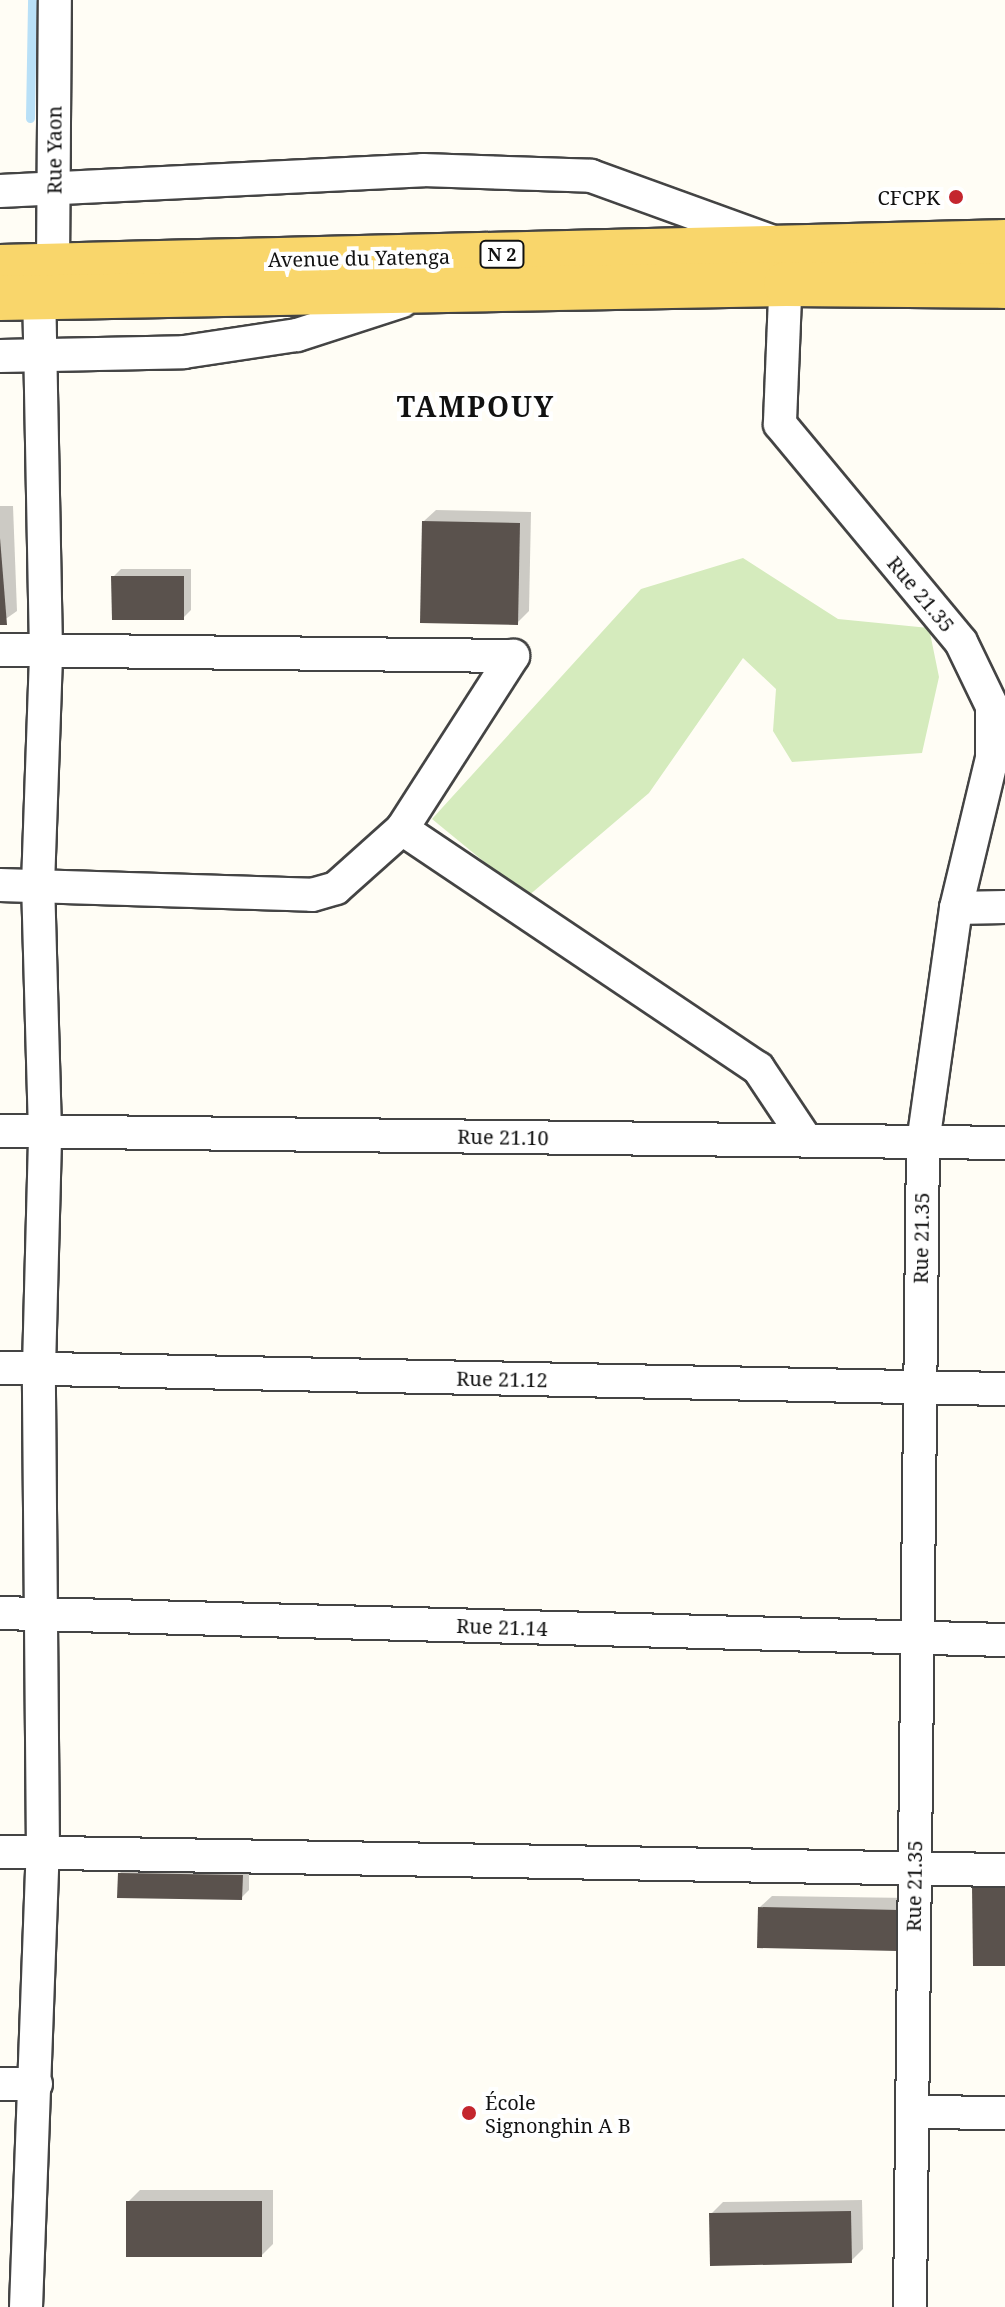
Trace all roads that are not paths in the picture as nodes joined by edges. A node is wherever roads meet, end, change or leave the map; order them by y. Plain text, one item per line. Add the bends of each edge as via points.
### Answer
1 (55, 0) edge
2 (53, 190) junction
3 (0, 191) edge
4 (1005, 242) edge
5 (787, 266) junction
6 (0, 267) edge
7 (1005, 286) edge
8 (31, 287) edge
9 (438, 289) junction
10 (40, 355) junction
11 (0, 356) edge
12 (0, 650) edge
13 (46, 651) junction
14 (402, 829) junction
15 (0, 885) edge
16 (38, 885) junction
17 (1001, 903) edge
18 (956, 908) junction
19 (0, 1131) edge
20 (45, 1132) junction
21 (806, 1140) junction
22 (923, 1142) junction
23 (1005, 1143) edge
24 (0, 1368) edge
25 (39, 1368) junction
26 (918, 1388) junction
27 (1005, 1389) edge
28 (0, 1613) edge
29 (38, 1613) junction
30 (917, 1640) junction
31 (1005, 1640) edge
32 (0, 1852) edge
33 (43, 1852) junction
34 (915, 1870) junction
35 (1005, 1870) edge
36 (0, 2084) edge
37 (36, 2084) junction
38 (912, 2112) junction
39 (1005, 2113) edge
40 (26, 2307) edge
41 (910, 2307) edge

1 - 2 street, Rue Yaon
2 - 3 street
2 - 5 street via 423,170 591,176
2 - 8 street, Rue Yaon
4 - 5 main road, Avenue du Yatenga / N 2
5 - 7 main road, Avenue du Yatenga / N 2
5 - 8 main road, Avenue du Yatenga / N 2
5 - 9 main road, Avenue du Yatenga / N 2
5 - 18 street, Rue 21.35 via 780,424 961,642 992,706 992,758
6 - 8 main road, Avenue du Yatenga / N 2
8 - 9 main road, Avenue du Yatenga / N 2
8 - 10 street, Rue Yaon
9 - 10 street via 297,335 184,352
10 - 11 street
10 - 13 street, Rue Yaon
12 - 13 street
13 - 14 street via 513,656
13 - 16 street, Rue Yaon
14 - 16 street via 336,888 312,895
14 - 21 street via 758,1068
15 - 16 street
16 - 20 street, Rue Yaon
17 - 18 street
18 - 22 street, Rue 21.35
19 - 20 street, Rue 21.10
20 - 21 street, Rue 21.10
20 - 25 street, Rue Yaon
21 - 22 street, Rue 21.10
22 - 23 street, Rue 21.10
22 - 26 street, Rue 21.35
24 - 25 street, Rue 21.12
25 - 26 street, Rue 21.12
25 - 29 street, Rue Yaon
26 - 27 street, Rue 21.12
26 - 30 street, Rue 21.35
28 - 29 street, Rue 21.14
29 - 30 street, Rue 21.14
29 - 33 street, Rue Yaon
30 - 31 street, Rue 21.14
30 - 34 street, Rue 21.35
32 - 33 street
33 - 34 street
33 - 37 street, Rue Yaon
34 - 35 street
34 - 38 street, Rue 21.35
36 - 37 street
37 - 40 street, Rue Yaon
38 - 39 street
38 - 41 street, Rue 21.35

